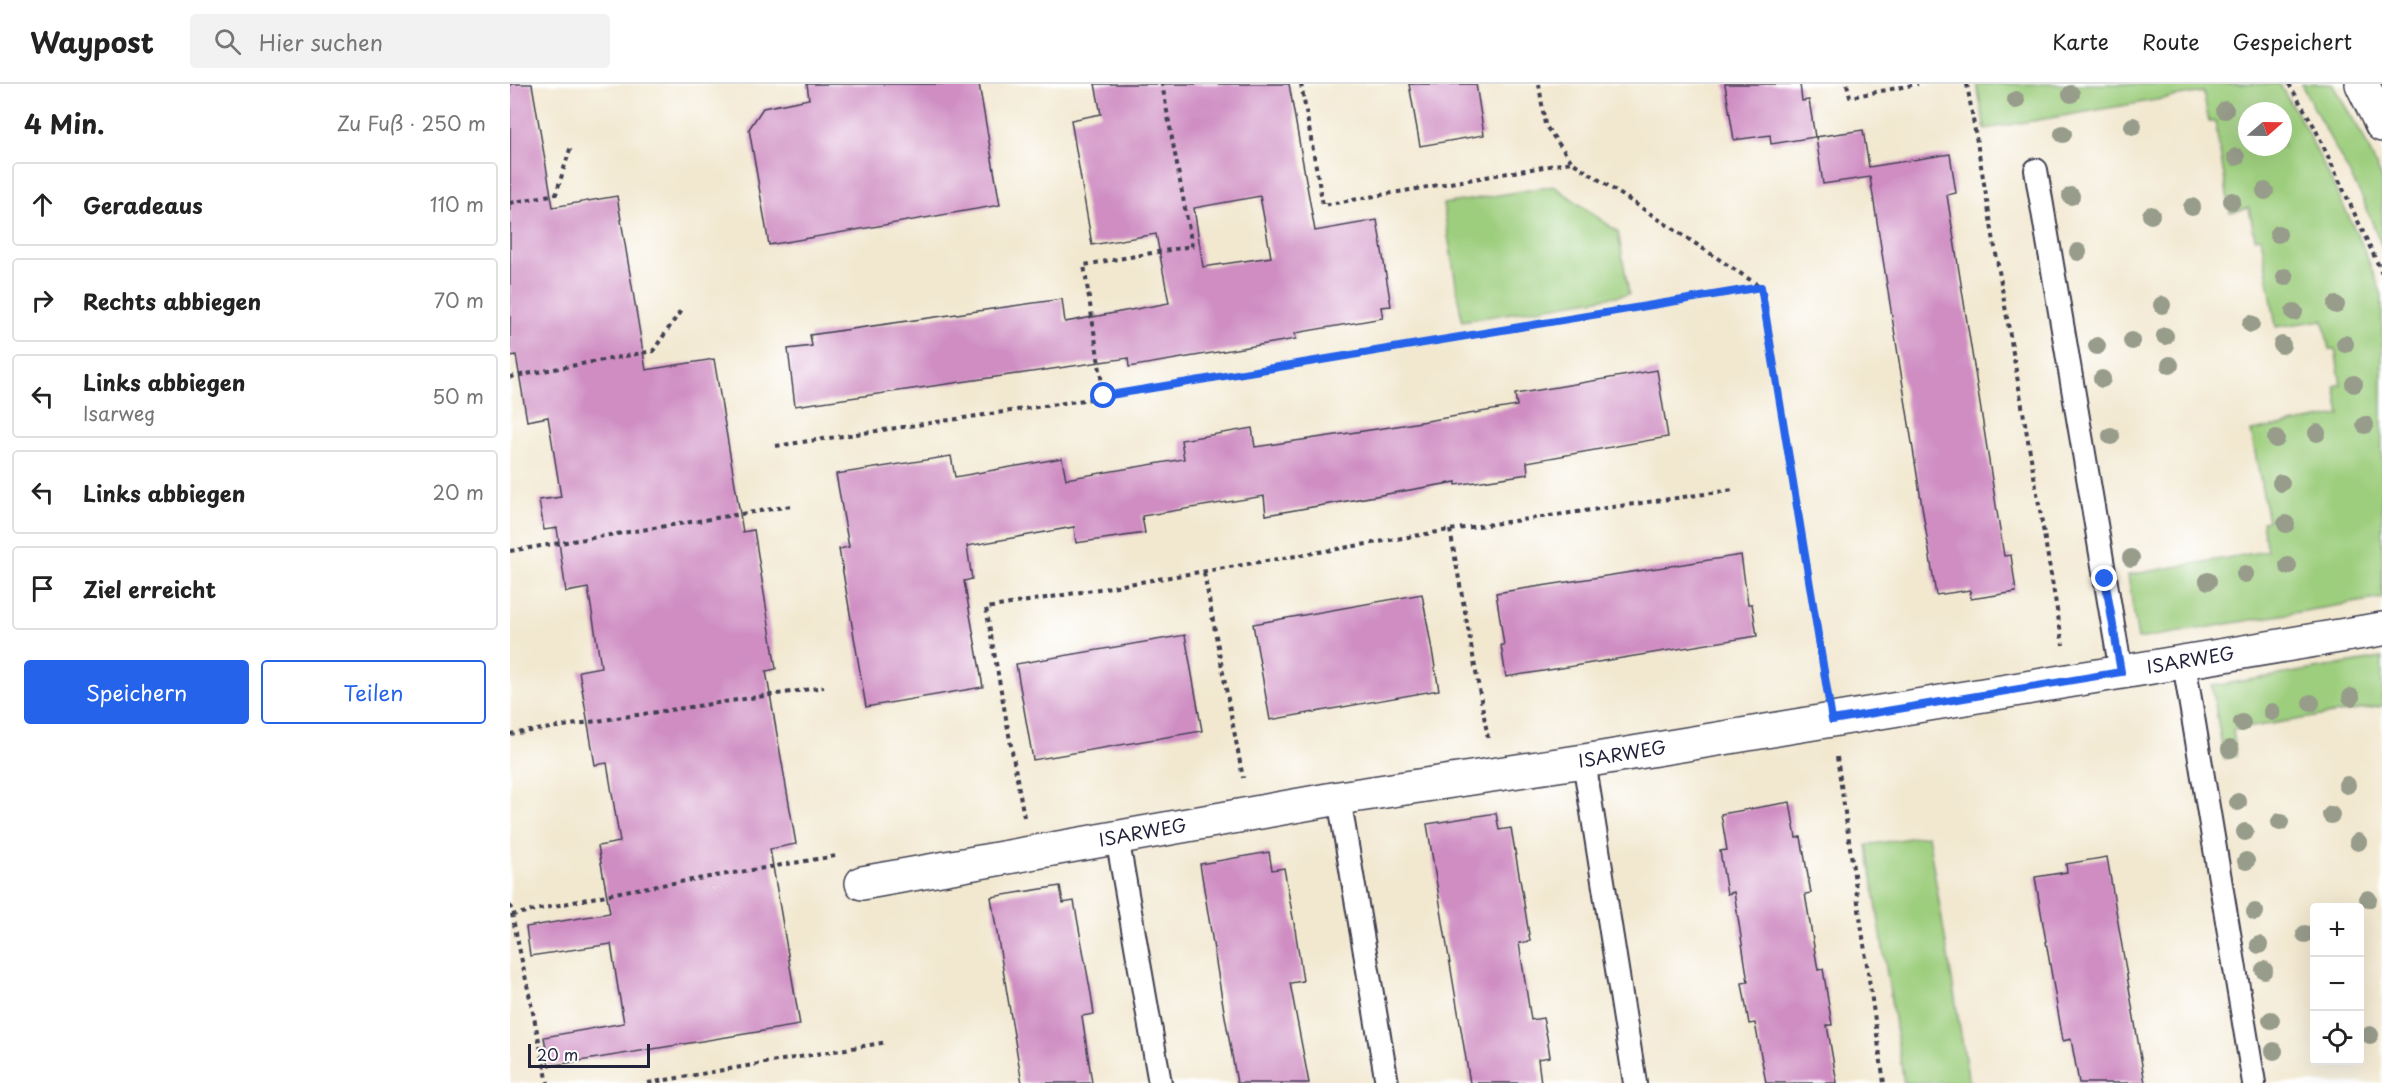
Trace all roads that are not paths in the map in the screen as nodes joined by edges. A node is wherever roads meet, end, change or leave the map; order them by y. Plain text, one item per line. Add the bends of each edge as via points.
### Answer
1 (2362, 84) edge
2 (2382, 125) edge
3 (2036, 170) dead end
4 (2382, 629) edge
5 (2184, 663) junction
6 (2121, 672) junction
7 (1584, 761) junction
8 (1339, 798) junction
9 (1117, 837) junction
10 (862, 883) dead end
11 (1160, 1083) edge
12 (1387, 1083) edge
13 (1635, 1083) edge
14 (2254, 1083) edge

1 - 2 street
3 - 6 lane
4 - 5 street, ISARWEG
5 - 6 street, ISARWEG
5 - 14 lane
6 - 7 street, ISARWEG
7 - 8 street, ISARWEG
7 - 13 lane
8 - 9 street, ISARWEG
8 - 12 lane
9 - 10 street, ISARWEG
9 - 11 lane

